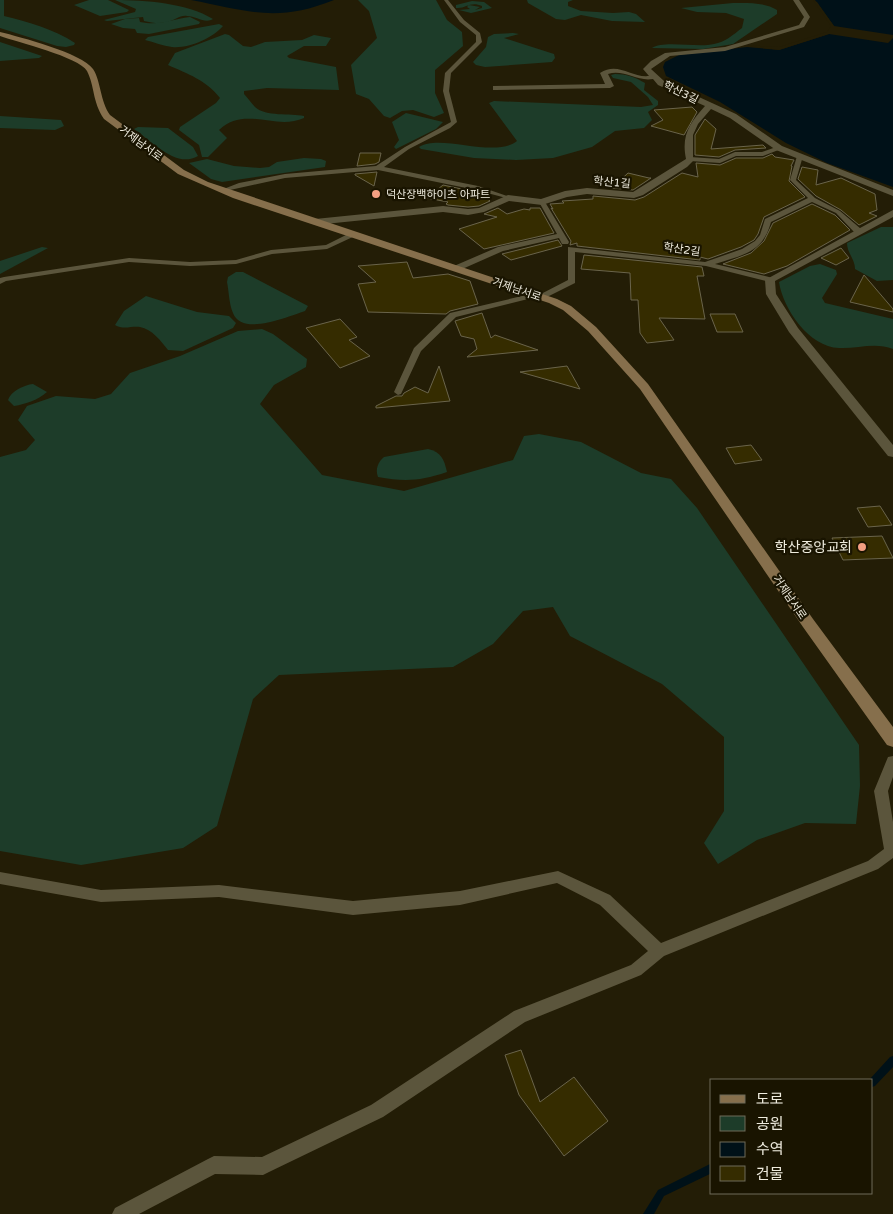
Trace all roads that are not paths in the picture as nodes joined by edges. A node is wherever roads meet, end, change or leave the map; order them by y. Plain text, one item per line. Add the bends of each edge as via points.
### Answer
1 (446, 0) edge
2 (796, 0) edge
3 (0, 34) edge
4 (655, 77) junction
5 (496, 88) dead end
6 (710, 105) junction
7 (779, 148) junction
8 (800, 156) junction
9 (690, 159) junction
10 (378, 168) junction
11 (223, 191) junction
12 (893, 193) edge
13 (508, 198) junction
14 (812, 199) junction
15 (542, 202) junction
16 (893, 213) edge
17 (315, 222) junction
18 (858, 231) junction
19 (353, 235) junction
20 (560, 236) junction
21 (571, 249) junction
22 (706, 264) junction
23 (457, 268) junction
24 (770, 280) junction
25 (0, 282) edge
26 (538, 296) junction
27 (398, 392) dead end
28 (893, 453) edge
29 (893, 740) edge
30 (893, 761) edge
31 (0, 878) edge
32 (659, 951) junction
33 (121, 1214) edge

1 - 10 lane via 462,21 478,34 479,42 448,72 446,91 454,122
2 - 4 street, 학산3길 via 807,17 802,26 743,45 709,52 669,54 654,61 647,69
3 - 11 main road, 거제남서로 via 82,62 90,70 100,107 107,117 181,172
4 - 5 street via 643,78 624,70 612,70 604,74 610,86
4 - 6 street, 학산3길 via 661,83
6 - 7 street, 학산3길 via 733,116
6 - 9 street via 689,132 687,148
7 - 8 street, 학산3길
7 - 9 lane via 763,154 735,154 720,161
8 - 12 street, 학산3길
8 - 14 lane via 793,180
9 - 15 street, 학산1길 via 634,195 587,191
10 - 11 lane via 285,176 239,184
10 - 13 lane via 478,188
11 - 17 main road, 거제남서로
13 - 15 street, 학산1길
13 - 17 street via 468,212 443,209
14 - 18 lane via 838,212
14 - 22 lane, 학산2길 via 768,221 758,243 745,251
15 - 20 lane
16 - 18 street
17 - 19 main road, 거제남서로
18 - 24 street
19 - 23 main road, 거제남서로
19 - 25 lane via 327,246 271,252 236,262 190,264 129,260
20 - 21 lane
20 - 23 lane via 501,249
21 - 22 lane, 학산2길
21 - 26 lane via 572,281
22 - 24 lane
23 - 26 main road, 거제남서로
24 - 28 street via 771,294 793,330
26 - 27 lane via 453,315 417,350
26 - 29 main road, 거제남서로 via 567,308 579,317 644,387
30 - 32 lane via 880,792 890,851 873,865
31 - 32 lane via 101,896 219,891 353,908 460,898 558,877 605,900
32 - 33 lane via 636,970 520,1016 377,1111 263,1166 214,1165

